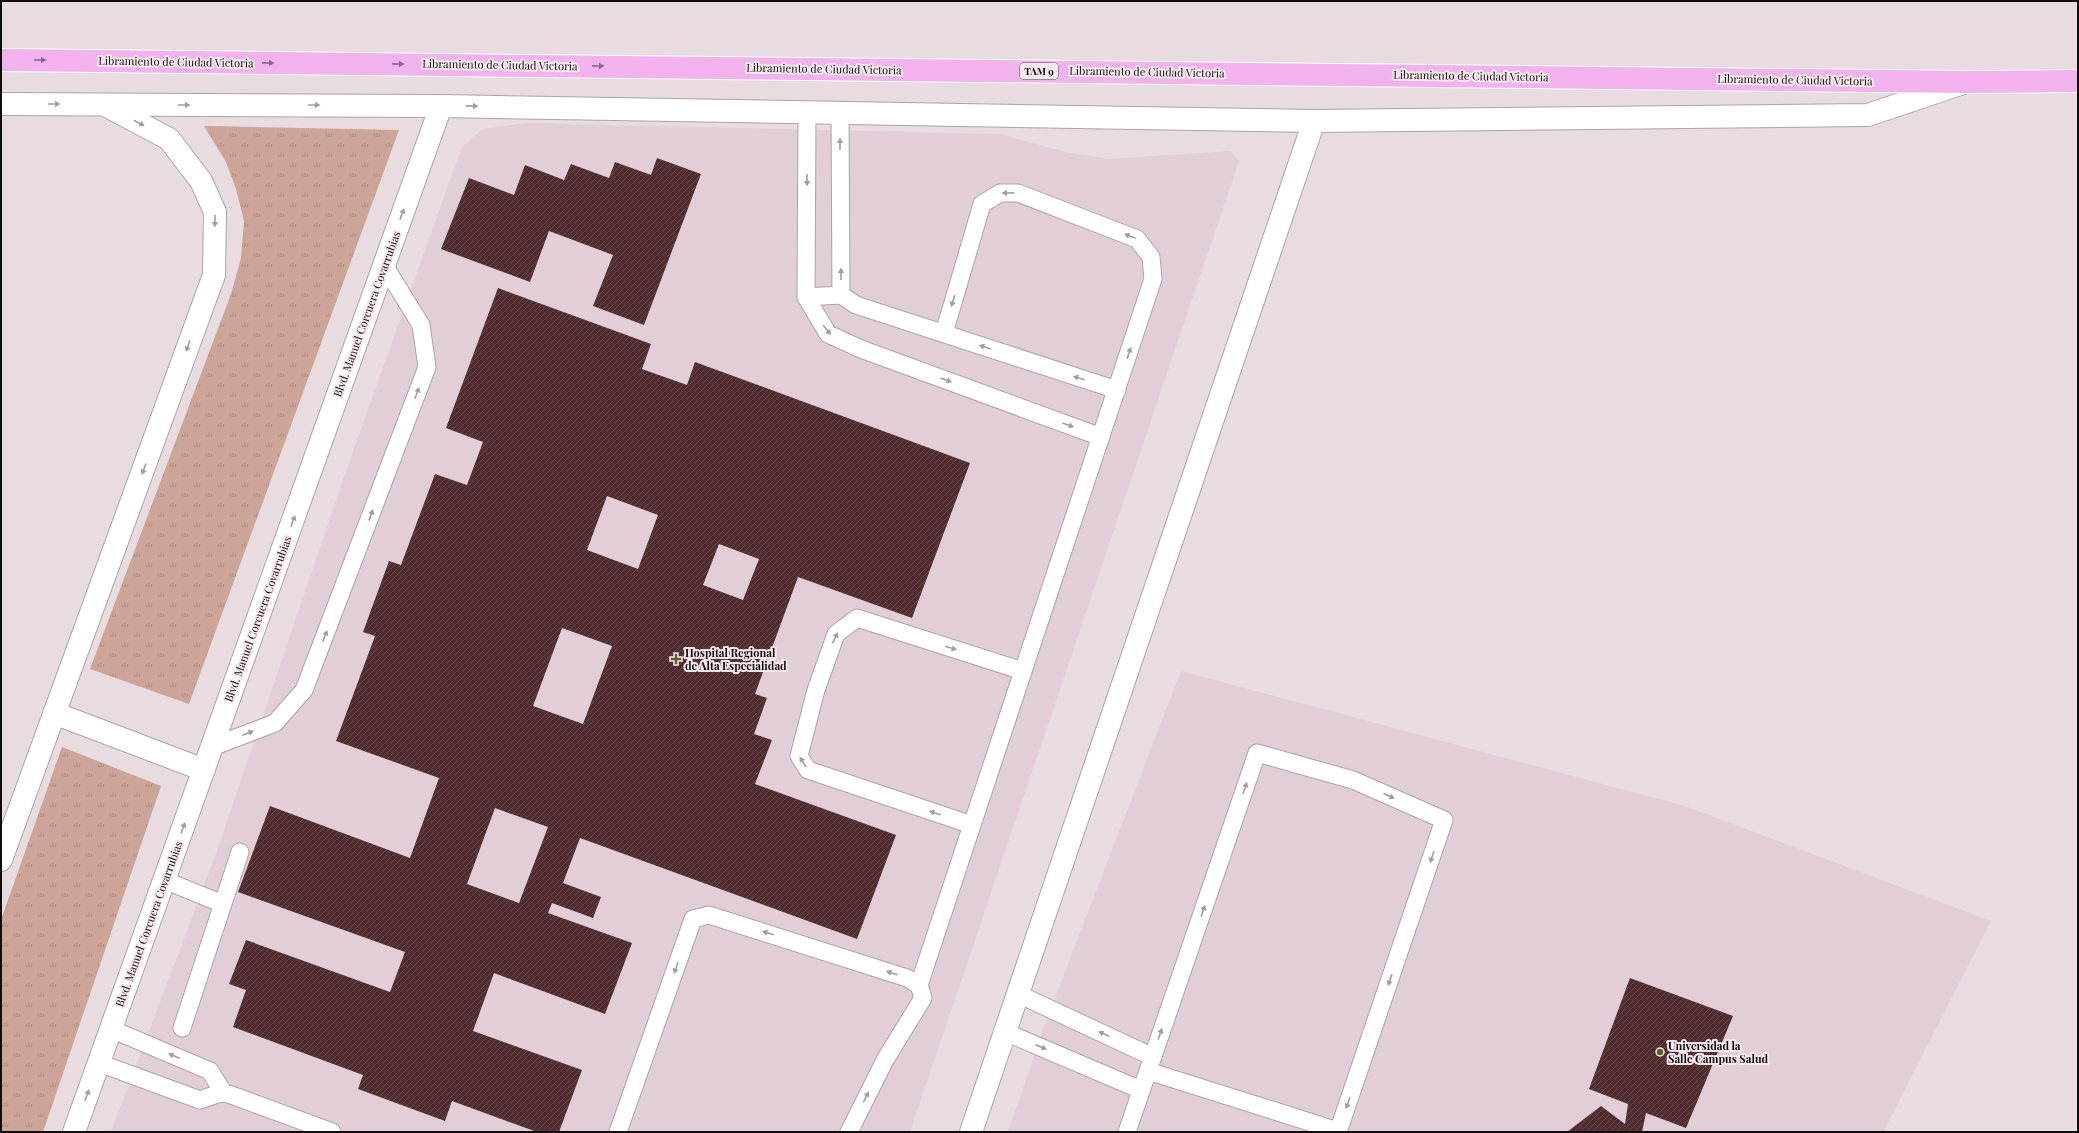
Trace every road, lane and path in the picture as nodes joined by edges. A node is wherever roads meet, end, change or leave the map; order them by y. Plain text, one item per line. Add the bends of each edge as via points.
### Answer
1 (1, 60) edge
2 (2078, 81) edge
3 (1968, 82) junction
4 (1, 104) edge
5 (105, 104) junction
6 (441, 106) junction
7 (840, 112) junction
8 (807, 113) junction
9 (1314, 121) junction
10 (384, 265) junction
11 (841, 296) junction
12 (806, 297) junction
13 (944, 333) junction
14 (1117, 390) junction
15 (1101, 437) junction
16 (1024, 671) junction
17 (54, 713) junction
18 (212, 747) junction
19 (204, 770) junction
20 (972, 825) junction
21 (240, 852) dead end
22 (1, 860) edge
23 (164, 880) junction
24 (222, 904) junction
25 (919, 985) junction
26 (1018, 994) junction
27 (182, 1028) dead end
28 (111, 1029) junction
29 (1005, 1032) junction
30 (99, 1063) junction
31 (1150, 1064) junction
32 (1141, 1090) junction
33 (223, 1092) junction
34 (308, 1128) edge
35 (74, 1132) edge
36 (332, 1132) edge
37 (618, 1132) edge
38 (849, 1132) edge
39 (971, 1132) edge
40 (1127, 1132) edge
41 (1338, 1132) edge

1 -> 3 highway, Libramiento de Ciudad Victoria / TAM 9
2 - 3 highway, Libramiento de Ciudad Victoria / TAM 9
3 - 9 street via 1868,115
4 -> 5 street
5 -> 6 street
5 -> 17 street via 169,139 201,181 215,212 214,275
6 -> 8 street
10 -> 6 street, Blvd. Manuel Corcuera Covarrubias
7 - 8 street
7 - 9 street
11 -> 7 lane
8 -> 12 lane
9 - 26 street
18 -> 10 street, Blvd. Manuel Corcuera Covarrubias
18 -> 10 lane via 275,723 304,690 427,367 421,325
11 - 12 lane
11 - 13 lane via 856,305
12 -> 15 lane via 828,334
14 -> 13 lane
14 -> 13 lane via 1153,279 1151,257 1137,239 1018,193 1000,193 982,204
14 - 15 lane
15 - 16 lane
16 - 20 lane
20 -> 16 lane via 808,770 799,756 816,690 836,634 857,618
17 - 19 street
17 - 22 street
18 - 19 street, Blvd. Manuel Corcuera Covarrubias
23 -> 19 street, Blvd. Manuel Corcuera Covarrubias
20 - 25 lane
21 - 24 lane
23 - 24 lane
23 - 28 street, Blvd. Manuel Corcuera Covarrubias
24 - 27 lane
25 -> 37 lane via 907,978 709,914 693,919
38 -> 25 lane via 885,1060 923,998
26 - 29 street
31 -> 26 lane
28 - 30 street, Blvd. Manuel Corcuera Covarrubias
33 -> 28 lane via 210,1071
29 -> 32 lane
29 - 39 street
30 - 33 lane via 200,1100
35 -> 30 street, Blvd. Manuel Corcuera Covarrubias
31 - 32 lane
31 - 41 lane
31 -> 41 lane via 1257,753 1353,780 1444,820
32 - 40 lane
33 - 34 lane
34 - 36 lane

